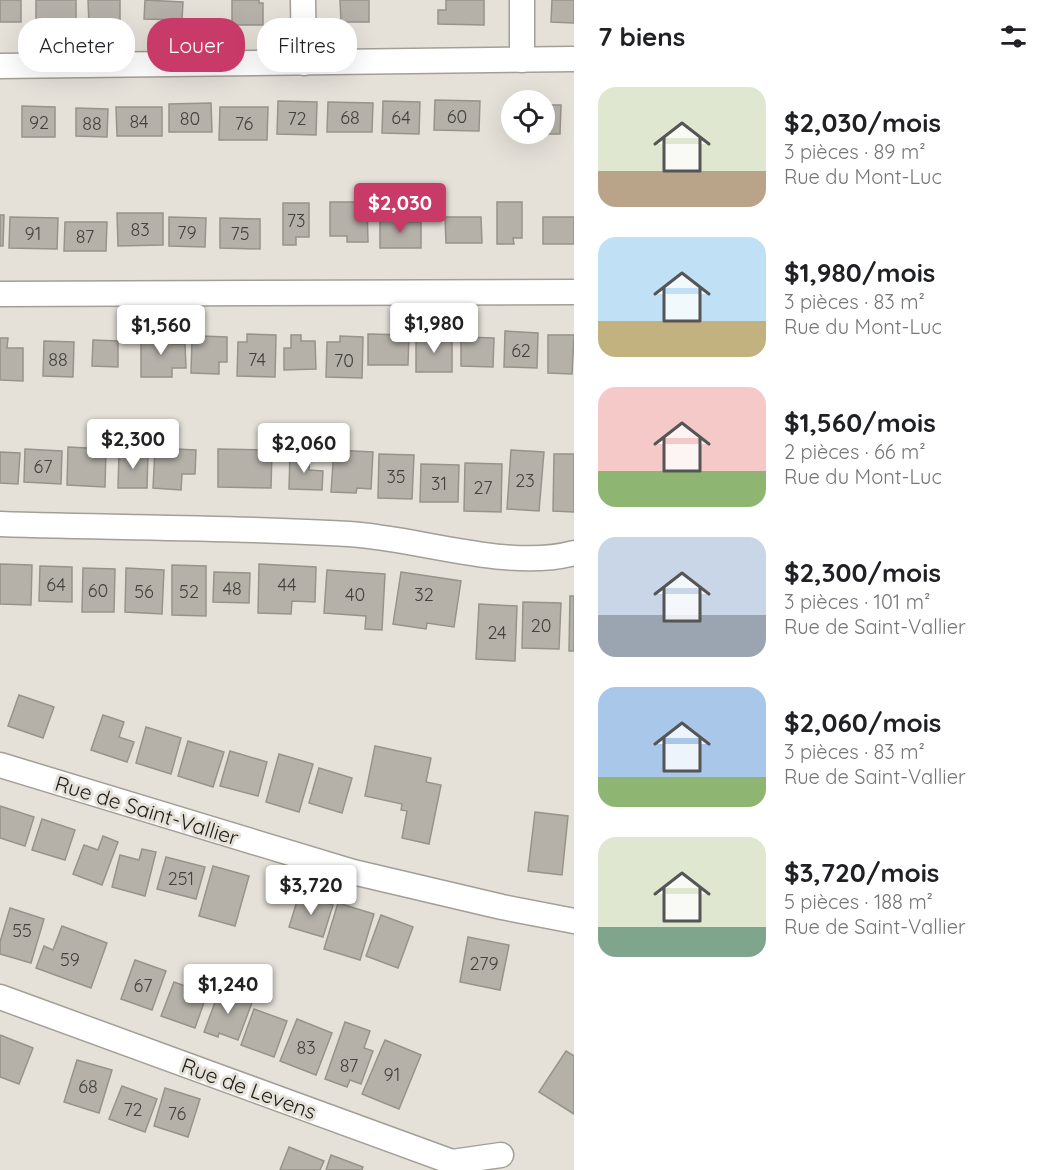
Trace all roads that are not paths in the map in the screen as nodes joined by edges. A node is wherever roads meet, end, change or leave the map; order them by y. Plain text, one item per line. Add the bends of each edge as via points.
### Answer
1 (303, 0) edge
2 (522, 0) edge
3 (303, 18) edge
4 (522, 60) junction
5 (574, 60) edge
6 (357, 62) edge
7 (257, 63) edge
8 (0, 66) edge
9 (574, 292) edge
10 (0, 294) edge
11 (0, 524) edge
12 (574, 553) edge
13 (0, 765) edge
14 (574, 921) edge
15 (0, 997) edge
16 (501, 1155) dead end

1 - 3 street
2 - 4 street
4 - 5 street
4 - 6 street
7 - 8 street
9 - 10 street
11 - 12 street via 351,534 486,555 531,558
13 - 14 street, Rue de Saint-Vallier via 353,872
15 - 16 street, Rue de Levens via 452,1162

